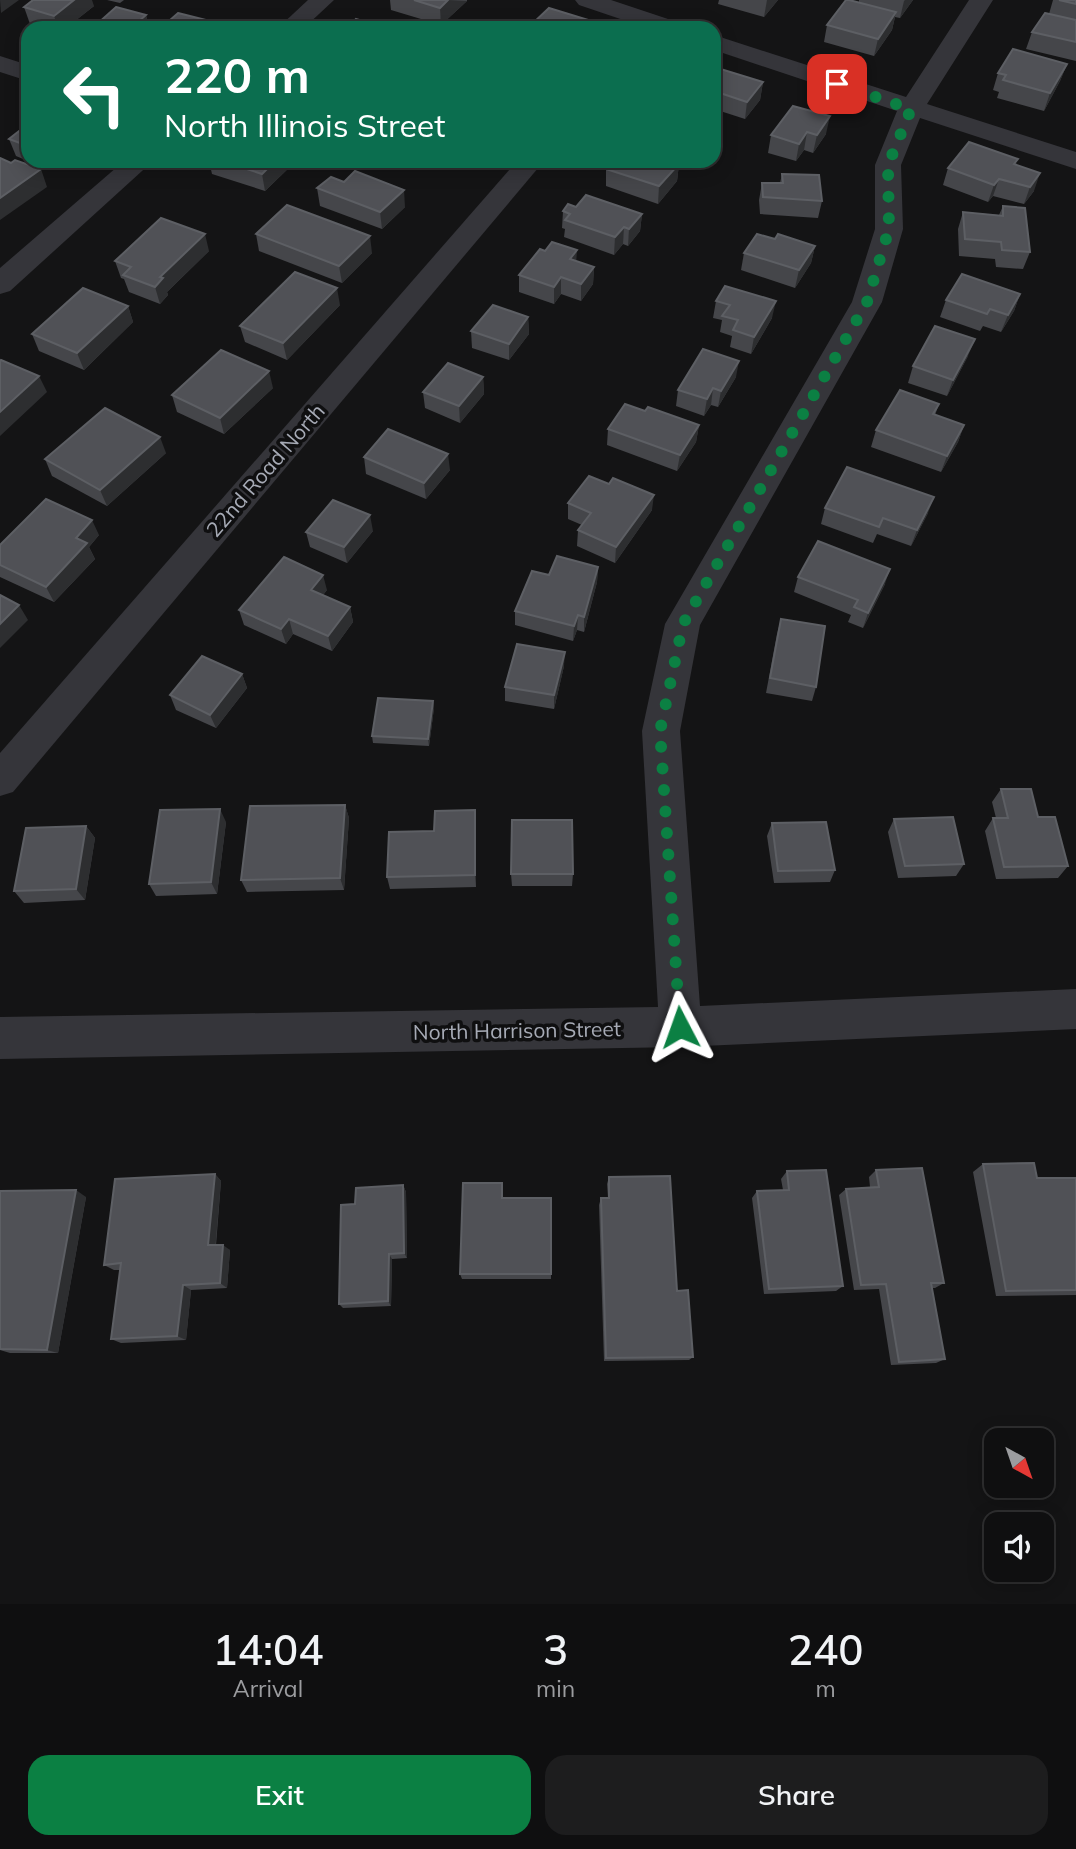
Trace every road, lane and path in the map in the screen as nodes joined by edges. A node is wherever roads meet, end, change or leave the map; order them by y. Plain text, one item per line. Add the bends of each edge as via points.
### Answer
1 (322, 0) edge
2 (587, 0) edge
3 (981, 0) edge
4 (298, 21) edge
5 (643, 21) edge
6 (721, 44) edge
7 (0, 64) edge
8 (21, 71) edge
9 (911, 109) junction
10 (1076, 161) edge
11 (132, 168) edge
12 (525, 168) edge
13 (0, 284) edge
14 (0, 780) edge
15 (1076, 1009) edge
16 (680, 1027) junction
17 (0, 1038) edge

1 - 4 street
2 - 5 street
3 - 9 street
6 - 9 street
7 - 8 street
9 - 10 street
9 - 16 street via 888,165 889,229 867,302 683,624 660,731
11 - 13 street
12 - 14 street, 22nd Road North
15 - 16 street, North Harrison Street
16 - 17 street, North Harrison Street

